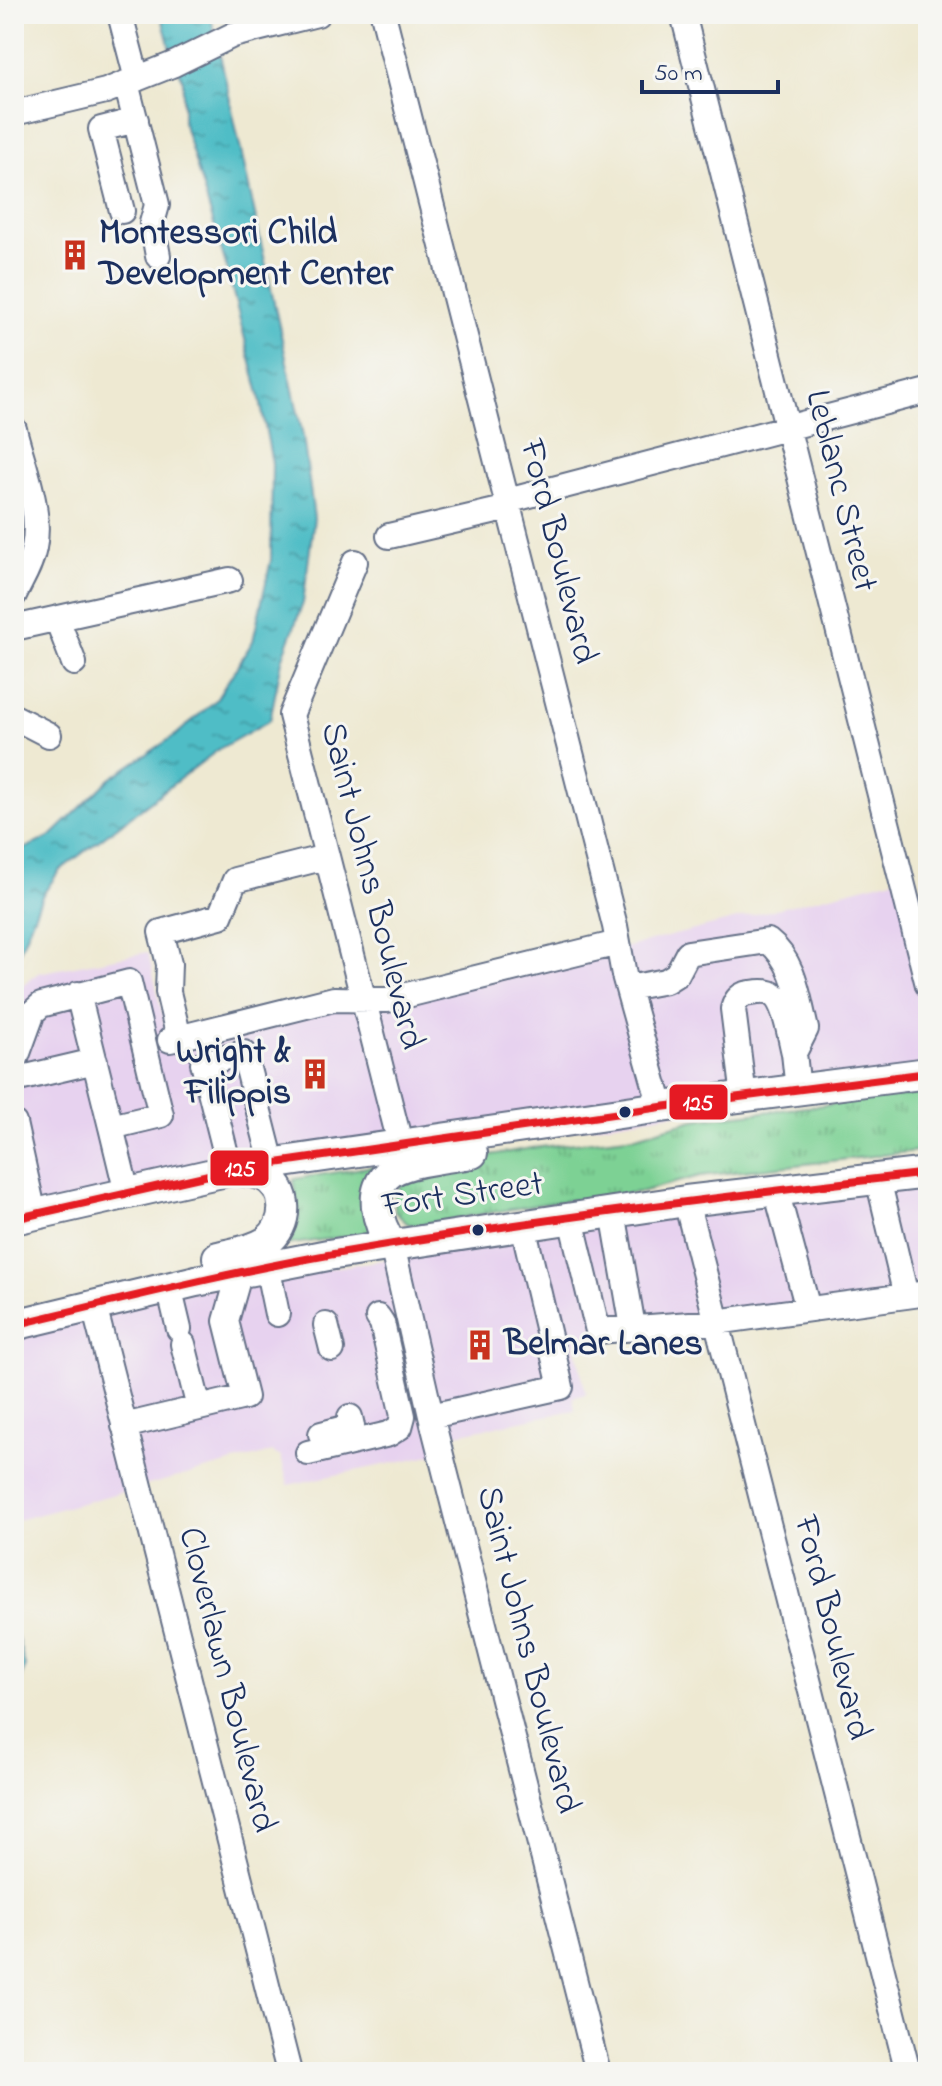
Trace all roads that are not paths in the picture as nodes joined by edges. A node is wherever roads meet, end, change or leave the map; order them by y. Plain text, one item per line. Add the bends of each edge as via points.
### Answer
1 (120, 14) edge
2 (317, 14) edge
3 (383, 14) edge
4 (683, 14) edge
5 (132, 81) junction
6 (14, 113) edge
7 (136, 120) junction
8 (122, 211) dead end
9 (158, 256) dead end
10 (928, 391) edge
11 (787, 428) junction
12 (14, 429) edge
13 (508, 504) junction
14 (389, 536) dead end
15 (355, 562) dead end
16 (230, 580) dead end
17 (14, 595) edge
18 (57, 619) junction
19 (14, 628) edge
20 (74, 663) dead end
21 (14, 717) edge
22 (49, 735) dead end
23 (326, 857) junction
24 (618, 943) junction
25 (924, 951) edge
26 (928, 985) edge
27 (628, 988) junction
28 (78, 994) junction
29 (362, 998) junction
30 (794, 1053) junction
31 (95, 1061) junction
32 (14, 1064) edge
33 (924, 1075) edge
34 (14, 1080) edge
35 (798, 1090) junction
36 (738, 1097) junction
37 (661, 1107) junction
38 (14, 1123) edge
39 (111, 1127) junction
40 (400, 1143) junction
41 (928, 1158) edge
42 (272, 1163) junction
43 (232, 1170) junction
44 (928, 1173) edge
45 (878, 1179) junction
46 (776, 1190) junction
47 (127, 1193) junction
48 (686, 1201) junction
49 (613, 1212) junction
50 (24, 1216) edge
51 (571, 1219) junction
52 (523, 1226) junction
53 (392, 1245) junction
54 (254, 1269) junction
55 (169, 1287) junction
56 (917, 1295) edge
57 (94, 1306) junction
58 (808, 1309) junction
59 (277, 1314) dead end
60 (59, 1315) junction
61 (378, 1317) dead end
62 (716, 1322) junction
63 (14, 1325) edge
64 (326, 1325) dead end
65 (633, 1327) junction
66 (332, 1349) dead end
67 (199, 1408) junction
68 (350, 1417) dead end
69 (433, 1425) junction
70 (124, 1426) junction
71 (306, 1447) junction
72 (289, 2072) edge
73 (598, 2072) edge
74 (908, 2072) edge

1 - 5 street
2 - 5 street via 224,39
3 - 13 street, Ford Boulevard
4 - 11 street, Leblanc Street
5 - 6 street
5 - 7 street
7 - 8 street via 101,129
7 - 9 street via 157,205 152,223
10 - 11 street
11 - 13 street
11 - 25 street, Leblanc Street
12 - 17 street via 36,534 31,560
13 - 14 street
13 - 24 street, Ford Boulevard
15 - 23 street, Saint Johns Boulevard via 291,715
16 - 18 street
18 - 19 street
18 - 20 street
21 - 22 street
23 - 29 street, Saint Johns Boulevard
23 - 29 street via 235,880 220,916 161,932 175,1039 334,999
24 - 27 street, Ford Boulevard
24 - 29 street via 383,1001
25 - 26 street, Leblanc Street
27 - 30 street via 666,981 677,974 688,953 768,941 789,965 806,1029
27 - 37 street, Ford Boulevard
28 - 31 street
28 - 32 street via 33,1012
28 - 39 street via 129,982 161,1115
29 - 40 street, Saint Johns Boulevard
30 - 35 street
30 - 36 street via 777,997 768,991 736,999
31 - 34 street
31 - 39 street
33 - 35 main road, Fort Street
35 - 36 main road, Fort Street
36 - 37 main road, Fort Street
36 - 53 main road via 637,1128 440,1158 393,1171 381,1184 377,1207
37 - 40 main road, Fort Street
38 - 50 street
39 - 47 street
40 - 42 main road, Fort Street
41 - 48 main road via 703,1186
42 - 43 main road, Fort Street
42 - 43 street via 244,1053 203,1063
43 - 47 main road, Fort Street
43 - 60 main road via 264,1176 281,1194 282,1219 267,1241 69,1294
44 - 45 main road, Fort Street
45 - 46 main road, Fort Street
45 - 56 street
46 - 48 main road, Fort Street
46 - 58 street
47 - 50 main road, Fort Street
48 - 49 main road, Fort Street
48 - 62 street, Ford Boulevard
49 - 51 main road, Fort Street
49 - 65 street
51 - 52 main road, Fort Street
51 - 65 street via 598,1331
52 - 53 main road, Fort Street
52 - 69 street via 561,1387
53 - 54 main road, Fort Street
53 - 69 street, Saint Johns Boulevard
54 - 55 main road, Fort Street
54 - 59 street
54 - 67 street via 226,1321 245,1397
55 - 57 main road, Fort Street
55 - 67 street
56 - 58 street
57 - 60 main road, Fort Street
57 - 70 street, Cloverlawn Boulevard
58 - 62 street
60 - 63 main road, Fort Street
61 - 71 street via 403,1416 400,1427 389,1434
62 - 65 street
62 - 74 street, Ford Boulevard
64 - 66 street
67 - 70 street
68 - 71 street via 352,1426
69 - 71 street via 324,1461
69 - 73 street, Saint Johns Boulevard
70 - 72 street, Cloverlawn Boulevard

